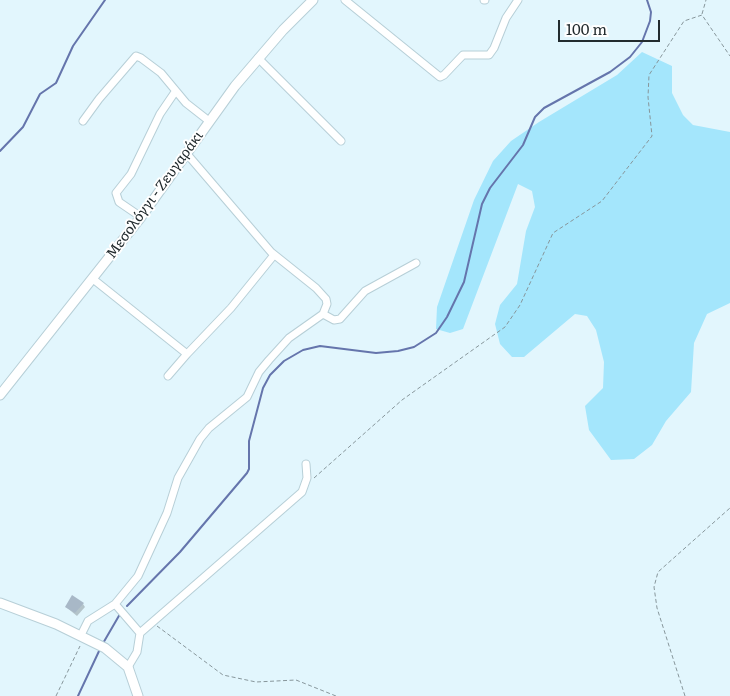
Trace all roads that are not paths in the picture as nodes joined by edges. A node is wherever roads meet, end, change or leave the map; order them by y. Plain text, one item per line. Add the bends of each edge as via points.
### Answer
1 (313, 0) edge
2 (345, 0) edge
3 (518, 0) edge
4 (258, 58) junction
5 (175, 92) junction
6 (209, 120) junction
7 (83, 121) dead end
8 (341, 141) dead end
9 (187, 154) junction
10 (141, 218) junction
11 (274, 255) junction
12 (416, 263) dead end
13 (93, 279) junction
14 (323, 314) junction
15 (187, 354) junction
16 (168, 376) dead end
17 (2, 389) edge
18 (306, 464) dead end
19 (0, 603) edge
20 (115, 604) junction
21 (140, 633) junction
22 (83, 636) junction
23 (128, 667) junction
24 (138, 696) edge

1 - 4 main road, Μεσολόγγι - Ζευγαράκι
2 - 3 street via 440,77 462,55 489,55
4 - 6 main road, Μεσολόγγι - Ζευγαράκι
4 - 8 street
5 - 6 street
5 - 7 street via 161,73 136,56
5 - 10 street via 160,114 132,174 116,193 117,200
6 - 9 main road, Μεσολόγγι - Ζευγαράκι
9 - 10 main road, Μεσολόγγι - Ζευγαράκι
9 - 11 street
10 - 13 main road, Μεσολόγγι - Ζευγαράκι
11 - 14 street via 326,299 328,304
11 - 15 street via 231,308
12 - 14 street via 364,291 340,319 334,320
13 - 15 street
13 - 17 main road, Μεσολόγγι - Ζευγαράκι
14 - 20 street via 289,338 259,372 247,398 200,439 178,478 145,563
15 - 16 street
18 - 21 street via 306,485 293,501
19 - 22 main road
20 - 21 street
20 - 22 street via 88,621
21 - 23 street via 137,652
22 - 23 main road
23 - 24 main road

